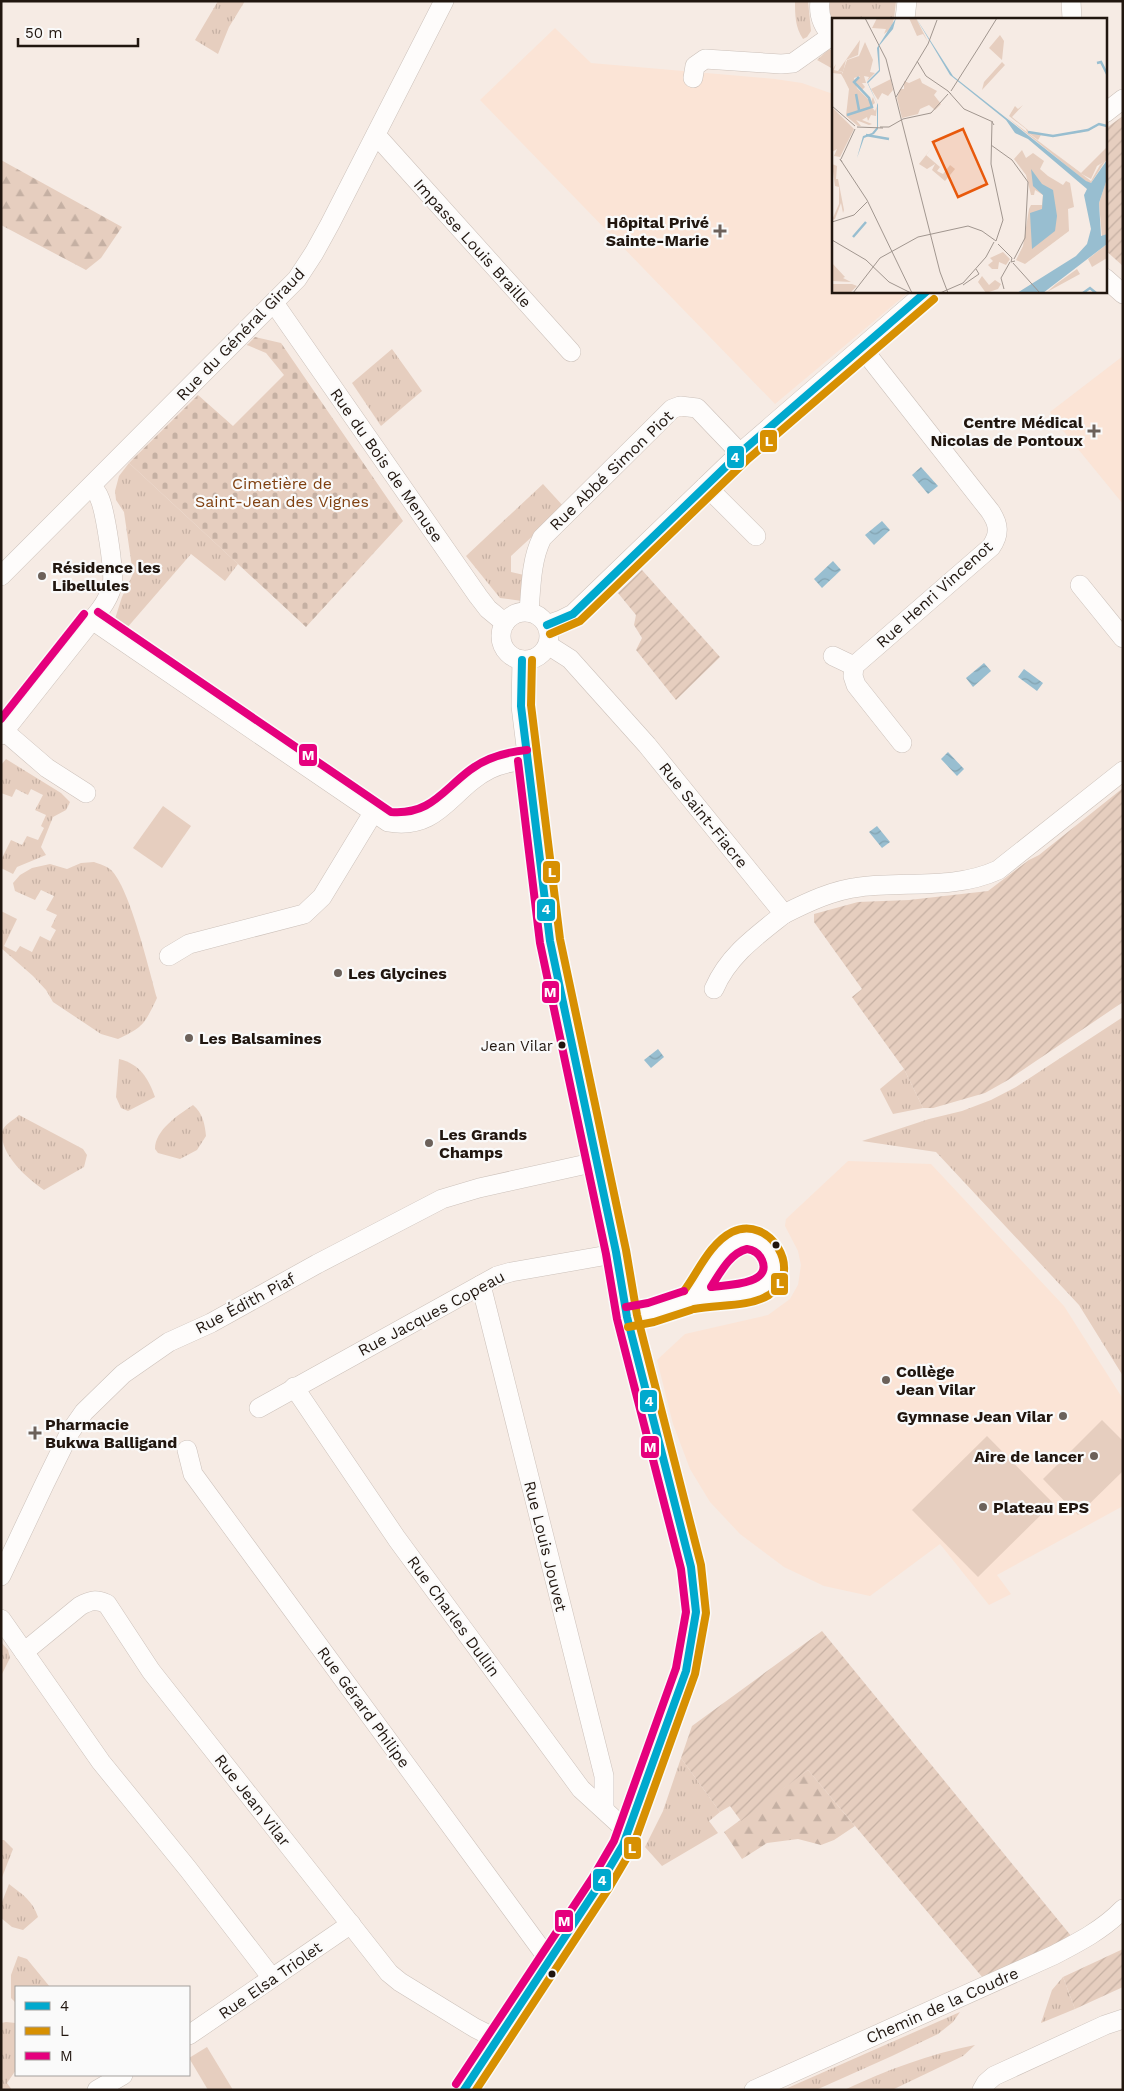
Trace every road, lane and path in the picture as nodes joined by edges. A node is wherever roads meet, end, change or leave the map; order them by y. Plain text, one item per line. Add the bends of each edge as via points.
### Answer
1 (444, 1) edge
2 (820, 1) edge
3 (907, 1) edge
4 (1071, 1) edge
5 (905, 18) edge
6 (1072, 18) edge
7 (832, 36) edge
8 (693, 78) dead end
9 (1123, 100) edge
10 (1106, 112) edge
11 (376, 135) junction
12 (1106, 279) edge
13 (926, 292) edge
14 (1123, 294) edge
15 (274, 303) junction
16 (862, 348) junction
17 (571, 352) dead end
18 (740, 453) junction
19 (706, 486) junction
20 (92, 488) junction
21 (756, 536) dead end
22 (1, 576) edge
23 (1080, 585) dead end
24 (529, 612) junction
25 (92, 620) junction
26 (505, 623) junction
27 (547, 625) junction
28 (1123, 638) edge
29 (548, 645) junction
30 (834, 656) dead end
31 (522, 660) junction
32 (854, 666) junction
33 (3, 733) edge
34 (902, 743) dead end
35 (528, 760) junction
36 (1123, 772) edge
37 (86, 793) dead end
38 (373, 813) junction
39 (784, 914) junction
40 (169, 956) dead end
41 (714, 989) dead end
42 (596, 1162) junction
43 (616, 1252) junction
44 (481, 1284) junction
45 (690, 1300) dead end
46 (627, 1318) junction
47 (294, 1387) junction
48 (259, 1408) dead end
49 (187, 1450) dead end
50 (1, 1576) edge
51 (1, 1618) edge
52 (24, 1652) junction
53 (604, 1809) junction
54 (628, 1832) junction
55 (1123, 1909) edge
56 (351, 1924) junction
57 (549, 1960) junction
58 (272, 1978) junction
59 (1123, 2019) edge
60 (190, 2034) edge
61 (497, 2039) junction
62 (121, 2076) edge
63 (97, 2090) edge
64 (464, 2090) edge
65 (754, 2090) edge
66 (982, 2090) edge

1 - 11 street, Rue du Général Giraud
2 - 7 street via 823,23
3 - 5 street
4 - 6 street
7 - 8 street via 794,63 705,59 696,66
9 - 10 street
11 - 15 street, Rue du Général Giraud via 314,254 297,279
11 - 17 street, Impasse Louis Braille
12 - 14 street
13 - 16 street
15 - 20 street, Rue du Général Giraud
15 - 26 street, Rue du Bois de Menuse via 478,596
16 - 18 street
16 - 32 street, Rue Henri Vincenot via 990,511 998,530 991,547
18 - 19 street
18 - 24 street, Rue Abbé Simon Piot via 697,408 680,406 672,409 542,538 534,561
19 - 21 street
19 - 27 street via 573,614
20 - 22 street, Rue du Général Giraud
20 - 25 street via 99,497 113,574 108,599
23 - 28 street
24 - 26 street via 519,612
24 - 27 street via 540,616
25 - 33 street
25 - 38 street
26 - 31 street via 502,640 506,650
27 - 29 street
29 - 31 street via 535,658
29 - 39 street, Rue Saint-Fiacre via 570,659 647,745
30 - 32 street
31 - 35 street via 521,706
32 - 34 street via 856,685
33 - 37 street via 47,768
35 - 38 street via 491,768 429,818 403,824 388,822
35 - 42 street via 550,941
36 - 39 street via 998,870 980,878 860,887 836,892
38 - 40 street via 322,897 304,914 189,944
39 - 41 street via 746,944 721,971
42 - 43 street
42 - 50 street, Rue Édith Piaf via 479,1188 442,1200 169,1342 123,1374 84,1412 70,1432
43 - 44 street, Rue Jacques Copeau via 511,1272
43 - 46 street
44 - 47 street, Rue Jacques Copeau
44 - 53 street, Rue Louis Jouvet via 604,1776
45 - 46 street via 654,1313
46 - 54 street via 691,1567 696,1612 686,1671
47 - 48 street, Rue Jacques Copeau
47 - 53 street, Rue Charles Dullin via 403,1547 581,1789
49 - 57 street, Rue Gérard Philipe via 193,1474
51 - 52 street
52 - 56 street, Rue Jean Vilar via 90,1600 107,1604 152,1671
52 - 58 street via 101,1762
53 - 54 street, Rue Charles Dullin
54 - 57 street via 614,1863
55 - 65 street, Chemin de la Coudre via 1113,1920 1054,1955
56 - 58 street, Rue Elsa Triolet
56 - 61 street, Rue Jean Vilar via 389,1973 400,1982
57 - 61 street
58 - 60 street, Rue Elsa Triolet
59 - 66 street via 994,2076
61 - 64 street
62 - 63 street

